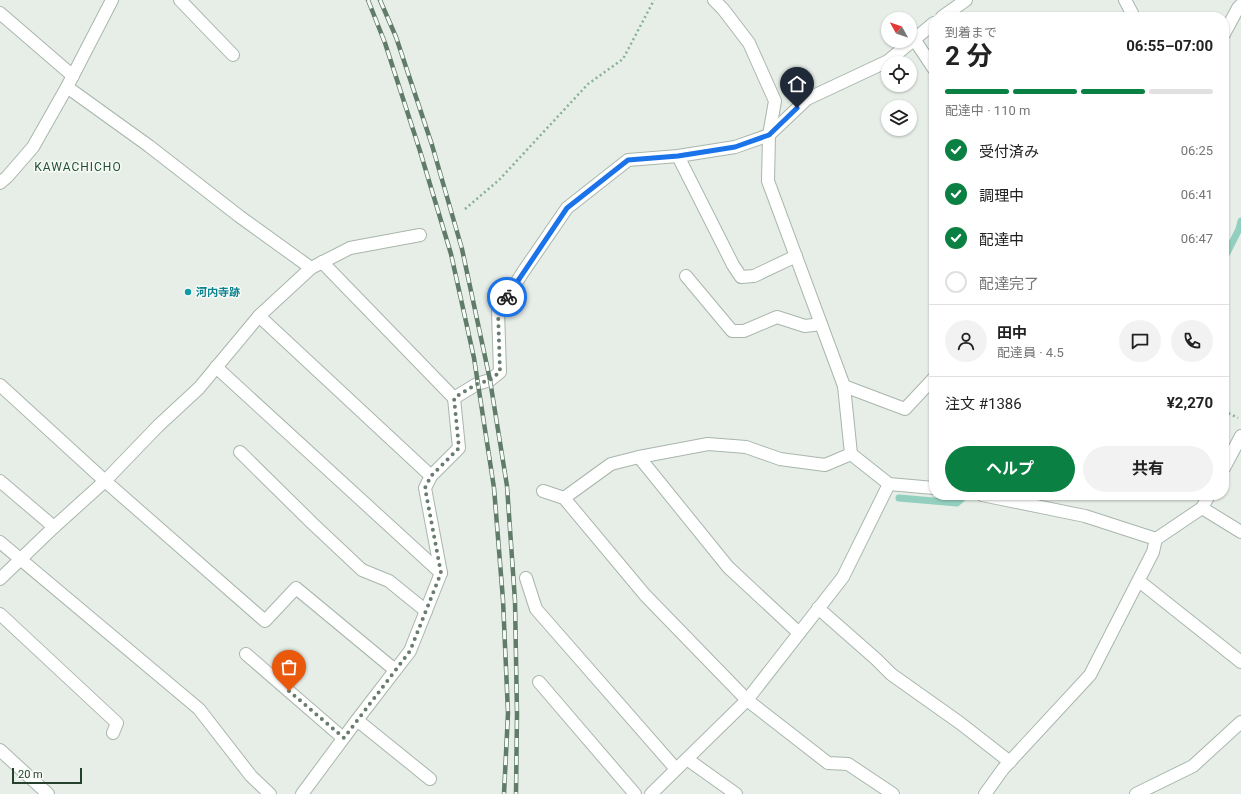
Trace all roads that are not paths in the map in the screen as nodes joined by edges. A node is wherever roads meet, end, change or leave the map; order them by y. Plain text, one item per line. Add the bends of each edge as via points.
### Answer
1 (180, 0) edge
2 (714, 0) edge
3 (966, 0) edge
4 (1125, 0) edge
5 (109, 1) edge
6 (1241, 5) edge
7 (949, 12) edge
8 (1131, 12) edge
9 (0, 13) edge
10 (1229, 25) edge
11 (929, 27) edge
12 (917, 37) edge
13 (917, 44) edge
14 (903, 48) edge
15 (233, 55) dead end
16 (929, 62) edge
17 (70, 81) junction
18 (769, 135) junction
19 (678, 156) junction
20 (0, 183) edge
21 (420, 235) dead end
22 (796, 256) junction
23 (322, 262) junction
24 (311, 268) junction
25 (686, 276) dead end
26 (260, 316) junction
27 (821, 324) junction
28 (216, 367) junction
29 (929, 383) edge
30 (0, 385) edge
31 (844, 386) junction
32 (454, 398) junction
33 (1241, 436) edge
34 (240, 452) dead end
35 (851, 454) junction
36 (639, 457) junction
37 (1229, 459) edge
38 (431, 476) junction
39 (0, 481) edge
40 (105, 481) junction
41 (889, 484) junction
42 (929, 488) edge
43 (543, 491) dead end
44 (564, 498) junction
45 (1007, 500) edge
46 (1206, 500) edge
47 (1202, 508) junction
48 (54, 527) junction
49 (1241, 532) edge
50 (1156, 539) junction
51 (0, 542) edge
52 (21, 560) junction
53 (441, 573) junction
54 (526, 578) dead end
55 (0, 579) edge
56 (1139, 581) junction
57 (818, 608) junction
58 (426, 611) junction
59 (0, 614) edge
60 (798, 633) junction
61 (246, 654) dead end
62 (1241, 662) edge
63 (395, 670) junction
64 (539, 682) dead end
65 (746, 700) junction
66 (357, 720) junction
67 (1241, 722) edge
68 (113, 733) dead end
69 (344, 738) junction
70 (0, 750) edge
71 (687, 760) junction
72 (1010, 762) junction
73 (676, 770) junction
74 (430, 779) dead end
75 (48, 794) edge
76 (270, 794) edge
77 (302, 794) edge
78 (636, 794) edge
79 (651, 794) edge
80 (736, 794) edge
81 (893, 794) edge
82 (985, 794) edge
83 (1136, 794) edge

1 - 15 street
2 - 18 street via 749,43 775,101
3 - 7 street
4 - 8 street
5 - 17 street
6 - 10 street
9 - 17 street
11 - 12 street
13 - 16 street
14 - 18 street via 888,61 806,99
17 - 20 street via 33,147
17 - 24 street via 239,216
18 - 19 street via 735,147
18 - 22 street via 768,181
19 - 22 street via 741,277 754,276
19 - 32 street via 628,160 567,208 498,311 500,372 490,380 477,384
21 - 23 street via 350,248
22 - 27 street
23 - 24 street
23 - 32 street
24 - 26 street
25 - 27 street via 732,330 744,331 777,317 804,326
26 - 28 street
26 - 38 street
27 - 31 street
28 - 40 street via 199,388
28 - 53 street
29 - 31 street via 905,409
30 - 40 street
31 - 35 street
32 - 38 street via 459,448
33 - 37 street
34 - 58 street via 362,570 389,581
35 - 36 street via 825,465 780,459 746,447 708,444
35 - 41 street
36 - 44 street via 611,464
36 - 60 street via 728,567
38 - 53 street via 425,488
39 - 48 street
40 - 48 street
40 - 63 street via 265,621 296,588
41 - 42 street
41 - 57 street via 843,577
43 - 44 street
44 - 65 street via 645,595
45 - 50 street via 1085,516
46 - 47 street
47 - 49 street
47 - 50 street
48 - 52 street
50 - 56 street via 1153,552
51 - 52 street
52 - 55 street
52 - 76 street via 198,708 250,776
53 - 58 street
54 - 73 street via 536,609
56 - 62 street
56 - 72 street via 1090,675
57 - 60 street
57 - 72 street via 891,674
58 - 63 street via 410,651
59 - 68 street via 117,723
60 - 65 street
61 - 69 street
63 - 66 street
64 - 78 street
65 - 71 street
65 - 81 street via 828,763 848,764
66 - 69 street
66 - 74 street
67 - 83 street via 1193,766
69 - 77 street
70 - 75 street
71 - 73 street
71 - 80 street
72 - 82 street
73 - 79 street

